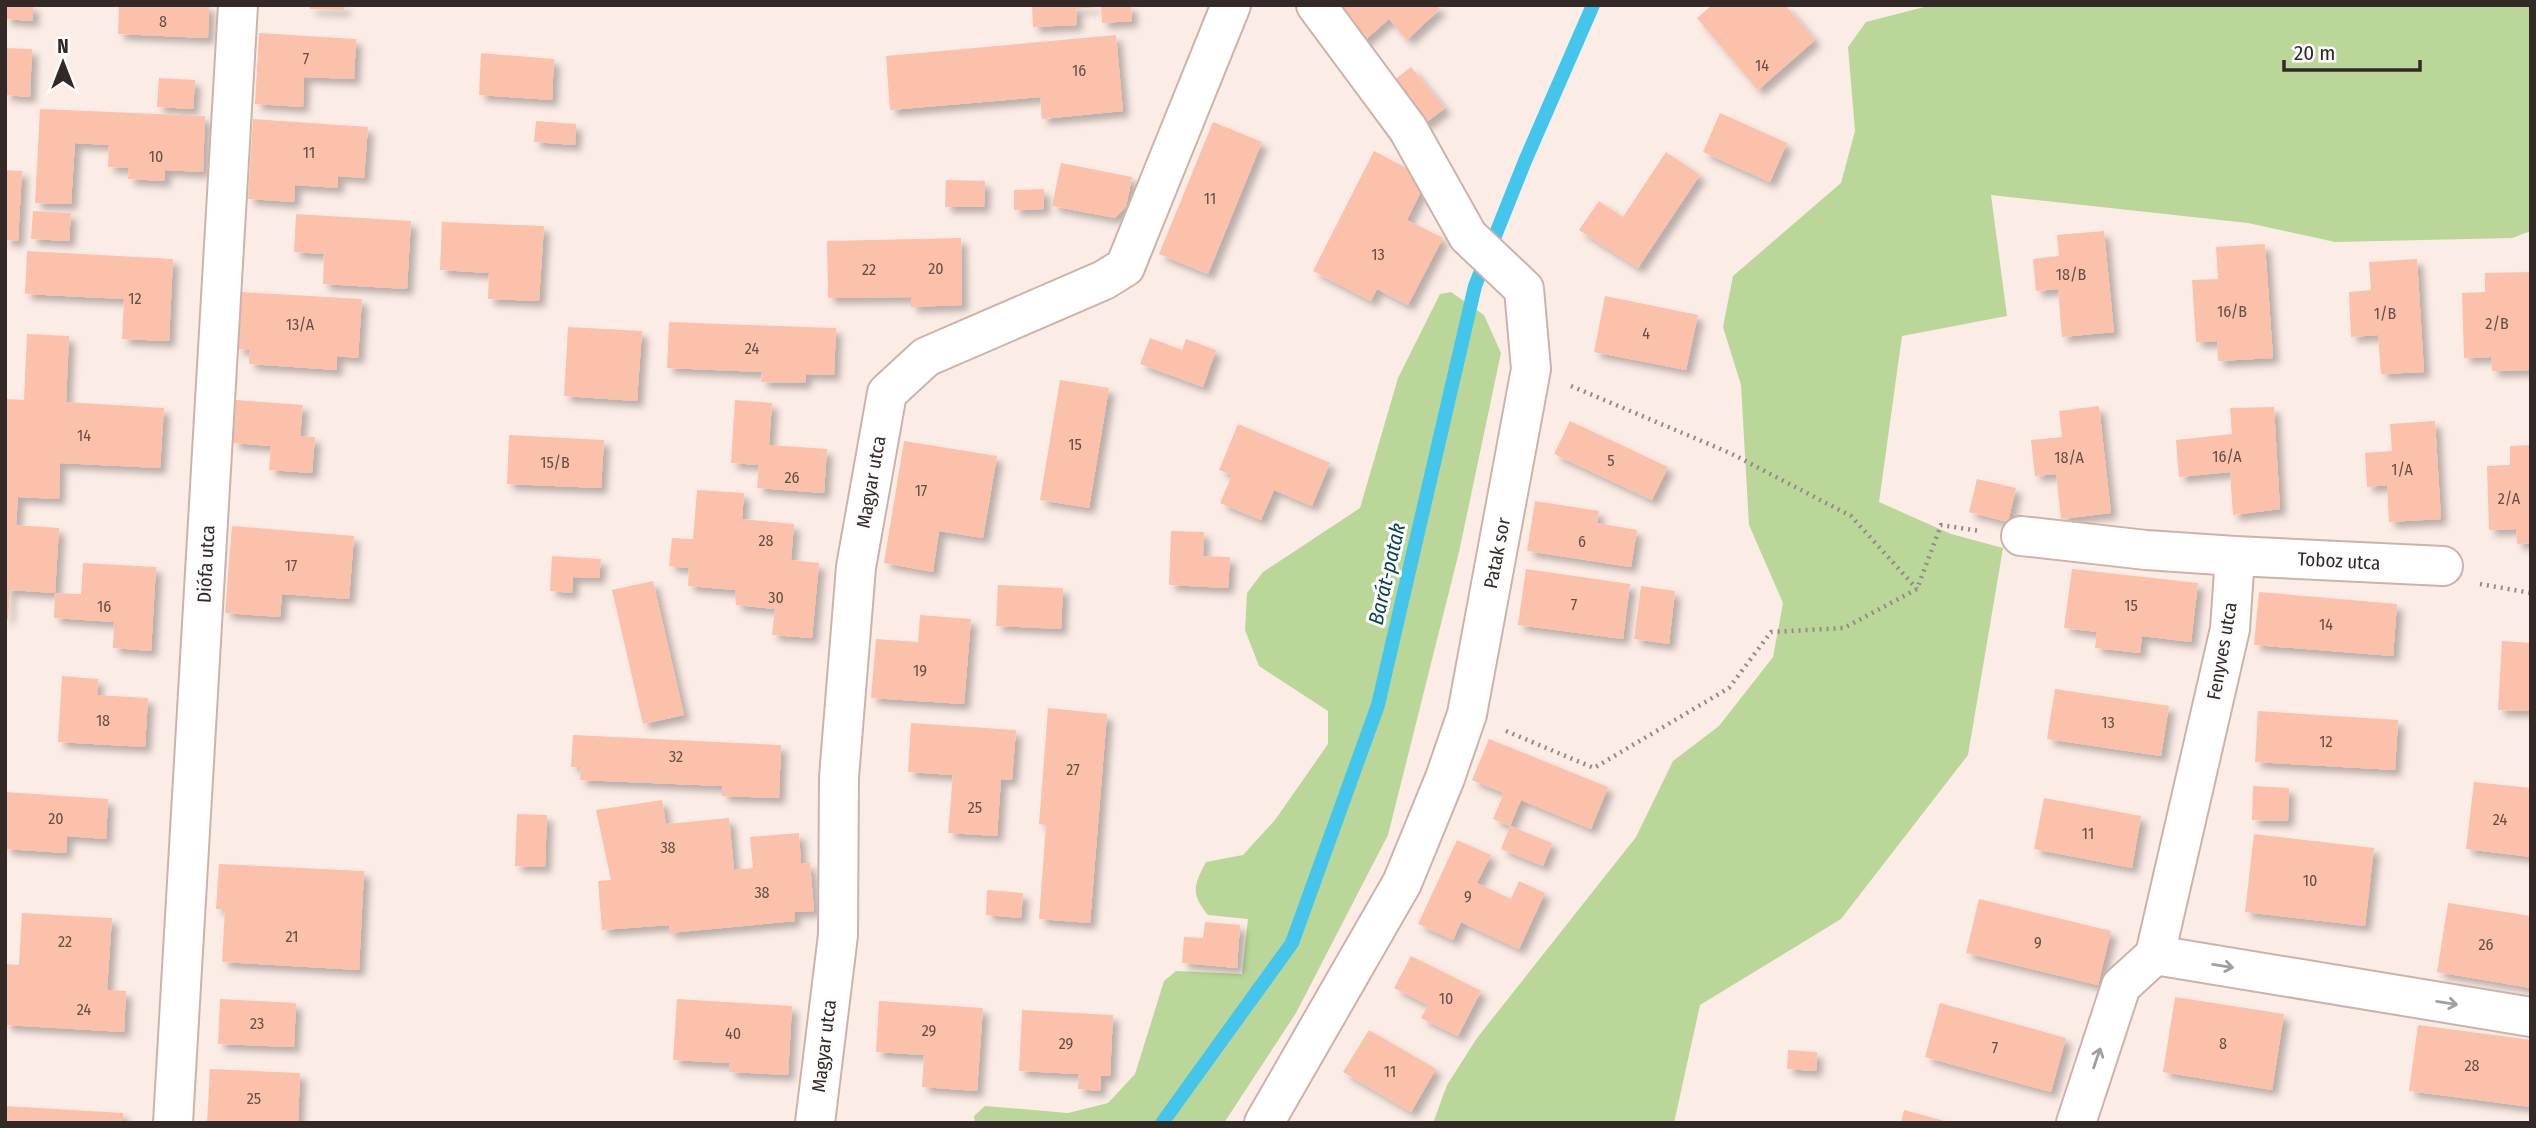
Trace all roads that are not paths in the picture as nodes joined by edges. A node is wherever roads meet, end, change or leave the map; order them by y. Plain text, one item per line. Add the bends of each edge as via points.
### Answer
1 (238, 5) edge
2 (1231, 5) edge
3 (1316, 5) edge
4 (2021, 536) dead end
5 (2235, 556) junction
6 (2442, 566) dead end
7 (2155, 955) junction
8 (2531, 1017) edge
9 (173, 1123) edge
10 (815, 1123) edge
11 (1264, 1123) edge
12 (2076, 1123) edge

1 - 9 street, Diófa utca
2 - 10 street, Magyar utca via 1125,267 926,357 887,393 856,567 839,776 838,935
3 - 11 street, Patak sor via 1408,129 1468,236 1524,289 1531,369 1467,714 1445,778 1402,883
4 - 5 street
5 - 6 street, Toboz utca
5 - 7 street, Fenyves utca via 2230,629
7 -> 8 street
12 -> 7 street via 2121,986

